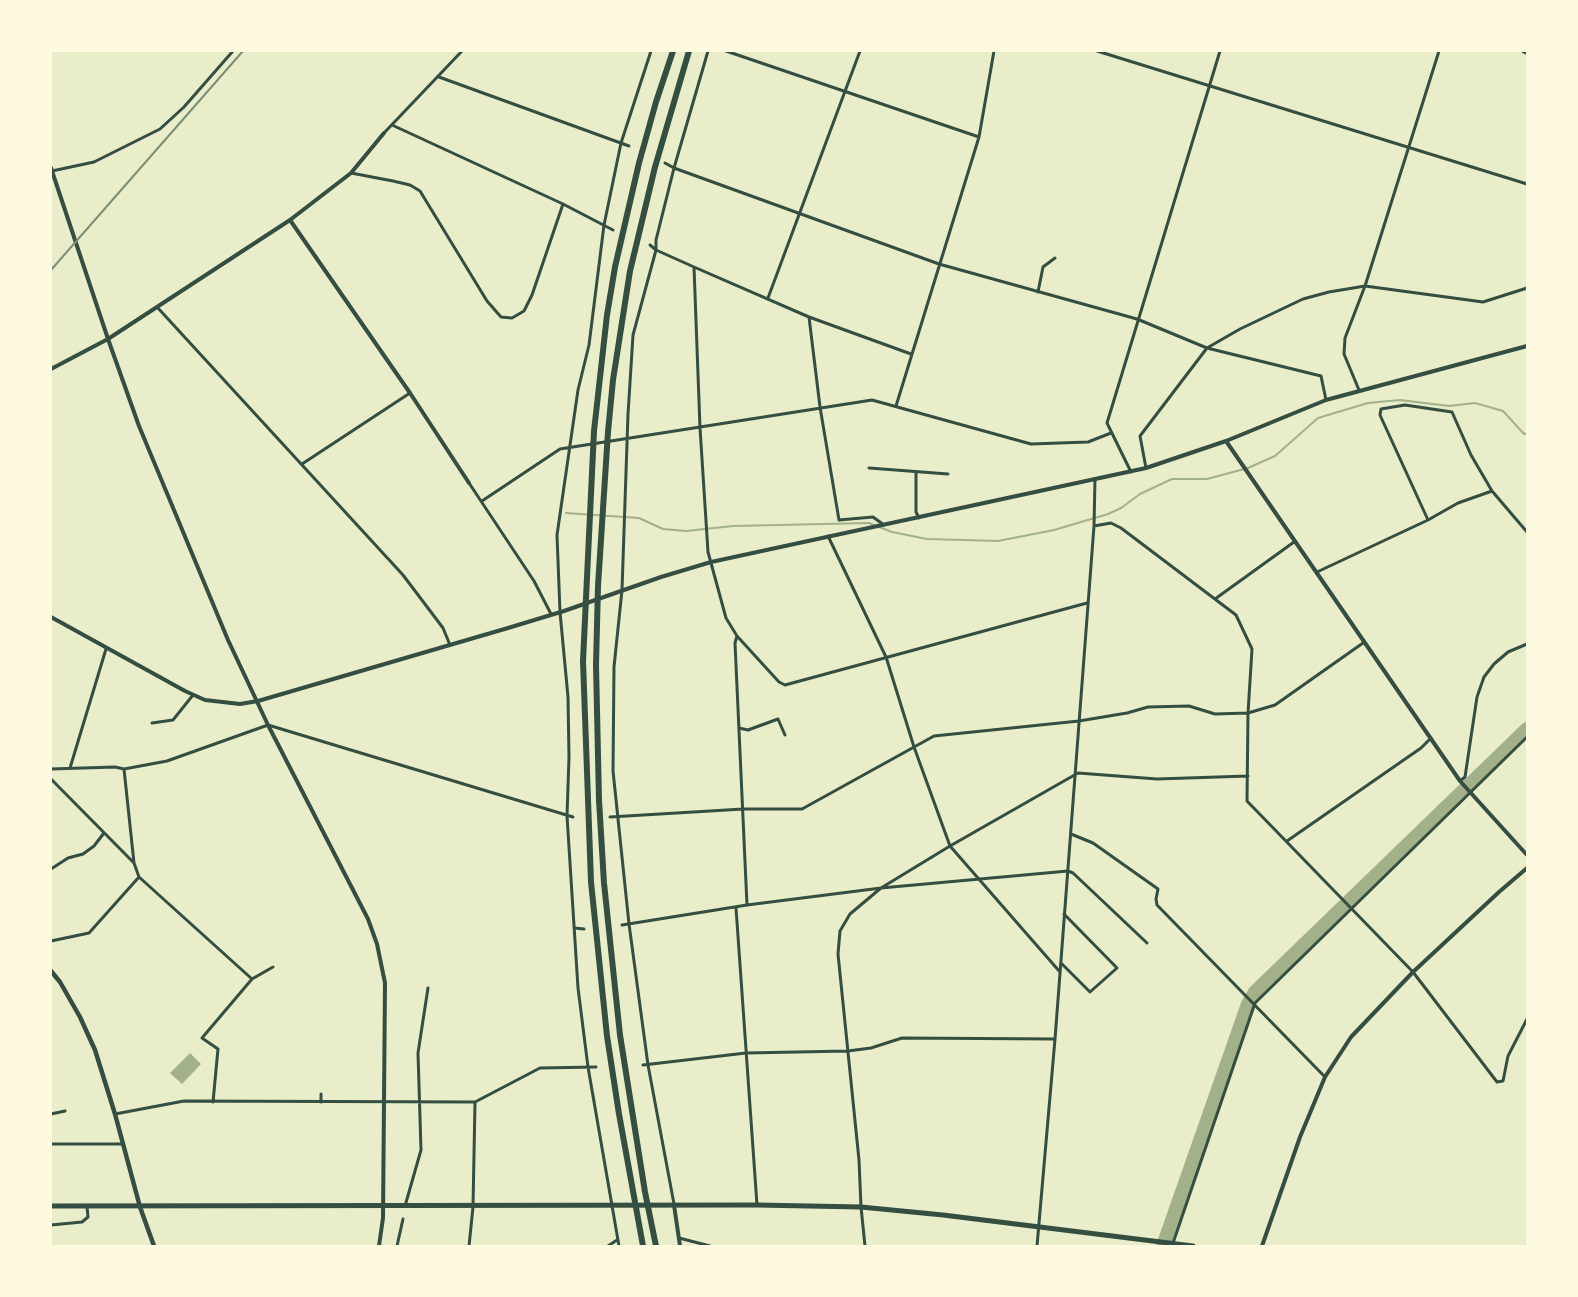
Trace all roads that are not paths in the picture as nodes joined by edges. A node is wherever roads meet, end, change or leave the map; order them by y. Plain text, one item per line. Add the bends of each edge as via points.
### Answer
1 (232, 51) edge
2 (462, 51) edge
3 (651, 51) edge
4 (673, 51) edge
5 (689, 51) edge
6 (708, 51) edge
7 (726, 51) edge
8 (860, 51) edge
9 (994, 51) edge
10 (1097, 51) edge
11 (1220, 51) edge
12 (1439, 51) edge
13 (1523, 51) edge
14 (1103, 52) edge
15 (1527, 53) edge
16 (439, 77) junction
17 (1209, 87) junction
18 (844, 92) junction
19 (392, 125) junction
20 (384, 133) joint
21 (979, 137) junction
22 (621, 143) junction
23 (629, 146) dead end
24 (1408, 147) junction
25 (666, 163) dead end
26 (674, 168) junction
27 (51, 170) edge
28 (351, 173) junction
29 (1527, 184) edge
30 (563, 204) junction
31 (798, 213) junction
32 (290, 220) junction
33 (604, 225) junction
34 (613, 230) dead end
35 (650, 245) dead end
36 (656, 250) junction
37 (1055, 258) dead end
38 (939, 264) junction
39 (694, 267) junction
40 (1365, 286) junction
41 (1527, 288) edge
42 (1038, 292) junction
43 (768, 298) junction
44 (157, 307) junction
45 (809, 317) junction
46 (1137, 319) junction
47 (108, 339) junction
48 (1527, 346) edge
49 (1207, 348) junction
50 (911, 354) junction
51 (51, 369) edge
52 (1359, 390) junction
53 (410, 393) junction
54 (1326, 400) junction
55 (896, 405) junction
56 (820, 407) junction
57 (700, 428) junction
58 (1111, 433) junction
59 (1226, 441) junction
60 (302, 464) junction
61 (869, 468) dead end
62 (1146, 468) junction
63 (916, 472) junction
64 (1131, 472) junction
65 (948, 474) dead end
66 (1095, 479) junction
67 (469, 483) joint
68 (1492, 491) junction
69 (482, 501) junction
70 (919, 518) junction
71 (1428, 520) junction
72 (885, 525) junction
73 (1094, 526) junction
74 (1527, 532) edge
75 (828, 536) junction
76 (1294, 542) junction
77 (711, 562) junction
78 (1317, 572) junction
79 (622, 590) junction
80 (1215, 599) junction
81 (1088, 603) junction
82 (562, 611) junction
83 (551, 614) junction
84 (51, 617) edge
85 (737, 636) junction
86 (1363, 643) junction
87 (1527, 644) edge
88 (450, 645) junction
89 (106, 649) junction
90 (886, 657) junction
91 (193, 694) junction
92 (258, 701) junction
93 (1248, 713) junction
94 (1079, 721) junction
95 (152, 723) dead end
96 (268, 725) junction
97 (739, 728) junction
98 (785, 735) dead end
99 (1527, 737) edge
100 (1431, 738) junction
101 (914, 747) junction
102 (70, 768) junction
103 (51, 769) edge
104 (124, 769) junction
105 (1075, 775) junction
106 (1248, 776) junction
107 (51, 779) edge
108 (1460, 781) junction
109 (1470, 794) junction
110 (743, 808) junction
111 (619, 815) junction
112 (567, 816) junction
113 (573, 817) dead end
114 (610, 817) dead end
115 (104, 833) junction
116 (1071, 834) junction
117 (1287, 841) junction
118 (950, 846) junction
119 (1527, 855) edge
120 (134, 863) junction
121 (1527, 868) edge
122 (51, 869) edge
123 (1068, 871) junction
124 (139, 877) junction
125 (978, 879) junction
126 (881, 888) junction
127 (747, 905) junction
128 (736, 907) junction
129 (1352, 908) junction
130 (1064, 914) junction
131 (629, 924) junction
132 (622, 925) dead end
133 (574, 928) junction
134 (584, 929) dead end
135 (51, 941) edge
136 (1147, 943) dead end
137 (1060, 963) junction
138 (273, 967) dead end
139 (51, 971) edge
140 (1060, 972) junction
141 (1413, 972) junction
142 (252, 979) junction
143 (428, 988) dead end
144 (1255, 1003) junction
145 (1527, 1019) edge
146 (1055, 1040) junction
147 (848, 1051) junction
148 (746, 1053) junction
149 (643, 1065) dead end
150 (648, 1065) junction
151 (588, 1066) junction
152 (596, 1067) dead end
153 (1325, 1077) junction
154 (321, 1094) dead end
155 (419, 1101) junction
156 (213, 1102) junction
157 (321, 1102) junction
158 (385, 1102) junction
159 (475, 1102) junction
160 (65, 1112) dead end
161 (51, 1114) edge
162 (115, 1114) junction
163 (123, 1143) junction
164 (51, 1144) edge
165 (612, 1205) junction
166 (674, 1205) junction
167 (757, 1205) junction
168 (51, 1206) edge
169 (383, 1206) junction
170 (405, 1206) junction
171 (87, 1207) junction
172 (140, 1207) junction
173 (473, 1207) junction
174 (861, 1207) junction
175 (403, 1219) dead end
176 (51, 1225) edge
177 (1038, 1227) junction
178 (679, 1238) junction
179 (617, 1240) junction
180 (154, 1246) edge
181 (379, 1246) edge
182 (397, 1246) edge
183 (469, 1246) edge
184 (608, 1246) edge
185 (619, 1246) edge
186 (643, 1246) edge
187 (656, 1246) edge
188 (680, 1246) edge
189 (710, 1246) edge
190 (865, 1246) edge
191 (1037, 1246) edge
192 (1172, 1246) edge
193 (1193, 1246) edge
194 (1262, 1246) edge

1 - 27 street via 160,129 94,162
2 - 16 street
3 - 22 street
4 - 186 highway via 639,163 615,267 594,431 583,661 591,882 607,1036
5 - 187 highway via 630,271 613,380 598,586 596,676 604,883 620,1035
6 - 26 street
7 - 18 street
8 - 18 street
9 - 21 street
10 - 14 street
11 - 17 street
12 - 24 street
13 - 15 street
14 - 17 street
16 - 19 street
16 - 22 street
17 - 24 street
17 - 46 street
18 - 21 street
18 - 31 street
19 - 20 street
19 - 30 street
20 - 28 street
21 - 38 street
22 - 23 street
22 - 33 street
24 - 29 street
24 - 40 street
25 - 26 street
26 - 31 street
26 - 36 street
27 - 47 street
28 - 30 street via 410,185 420,192 487,301 501,317 512,318 524,312
28 - 32 street
30 - 33 street
31 - 38 street
31 - 43 street
32 - 44 street
32 - 53 street
33 - 34 street
33 - 82 street via 589,345 578,390 557,535
35 - 36 street
36 - 39 street
36 - 79 street via 633,335
37 - 42 street via 1043,267
38 - 42 street
38 - 50 street
39 - 43 street
39 - 57 street
40 - 41 street via 1483,302
40 - 49 street via 1303,299
40 - 52 street via 1345,338 1344,354
42 - 46 street
43 - 45 street
44 - 47 street
44 - 60 street
45 - 50 street
45 - 56 street
46 - 49 street
46 - 58 street via 1107,423
47 - 51 street
47 - 92 street via 139,426 228,640
48 - 52 street
49 - 54 street via 1321,376
49 - 62 street via 1140,436
50 - 55 street
52 - 54 street
53 - 60 street
53 - 67 street
54 - 59 street
55 - 56 street via 872,400
55 - 58 street via 1031,444 1088,442
56 - 57 street
56 - 72 street via 839,520 873,517
57 - 69 street via 560,449
57 - 77 street
58 - 64 street
59 - 62 street
59 - 76 street
60 - 88 street via 416,590
61 - 63 street
62 - 64 street
63 - 65 street
63 - 70 street
64 - 66 street
66 - 70 street
66 - 73 street
67 - 69 street
68 - 71 street via 1458,503
68 - 71 street via 1450,410 1405,405 1381,409 1380,415
68 - 74 street
69 - 83 street
70 - 72 street
71 - 78 street
72 - 75 street
73 - 80 street via 1111,523 1121,528
73 - 81 street
75 - 77 street
75 - 90 street
76 - 78 street
76 - 80 street
77 - 79 street
77 - 85 street via 726,618
78 - 86 street
79 - 82 street
79 - 111 street via 614,667 613,771
80 - 93 street via 1236,615 1252,649
81 - 90 street
81 - 94 street
82 - 83 street
82 - 112 street via 568,698
83 - 88 street
84 - 89 street
85 - 90 street via 785,685
85 - 97 street
86 - 93 street via 1275,705
86 - 100 street
87 - 108 street via 1508,652 1484,677 1477,697 1465,777
88 - 92 street
89 - 91 street
89 - 102 street
90 - 101 street
91 - 92 street via 225,704
91 - 95 street via 173,720
92 - 96 street
93 - 94 street via 1215,714 1189,706 1148,707
93 - 106 street
94 - 101 street via 934,736
94 - 105 street
96 - 104 street via 167,761
96 - 112 street
96 - 158 street via 368,919 377,944 385,983
97 - 98 street via 748,730 778,720
97 - 110 street
99 - 109 street
100 - 108 street
100 - 117 street
101 - 110 street via 802,809
101 - 118 street
102 - 103 street
102 - 104 street
104 - 120 street
105 - 106 street via 1157,779
105 - 116 street
105 - 118 street
106 - 117 street via 1247,801
107 - 115 street
108 - 109 street
109 - 119 street
109 - 129 street
110 - 111 street
110 - 127 street
111 - 114 street
111 - 131 street
112 - 113 street
112 - 133 street
115 - 120 street
115 - 122 street via 83,854
116 - 123 street
116 - 144 street via 1094,843 1158,889 1157,905
117 - 129 street
118 - 125 street
118 - 126 street
120 - 124 street
121 - 141 street
123 - 125 street
123 - 130 street
123 - 136 street
124 - 135 street via 89,933
124 - 142 street
125 - 126 street
125 - 140 street
126 - 127 street
126 - 147 street via 850,914 840,931 838,954
127 - 128 street
128 - 131 street
128 - 148 street
129 - 141 street
129 - 144 street
130 - 137 street
130 - 137 street via 1117,968 1090,992
131 - 132 street
131 - 150 street
133 - 134 street
133 - 151 street
137 - 140 street
138 - 142 street
139 - 162 main road via 95,1050
140 - 146 street
141 - 145 street via 1497,1082 1503,1081 1508,1056
141 - 153 street via 1351,1037
142 - 156 street via 202,1038 218,1049
143 - 155 street via 418,1053
144 - 153 street
144 - 192 street
146 - 147 street via 902,1038
146 - 177 street
147 - 148 street
147 - 174 street
148 - 150 street
148 - 167 street
149 - 150 street
150 - 166 street
151 - 152 street
151 - 159 street via 540,1068
151 - 165 street
153 - 194 street
154 - 157 street
155 - 158 street
155 - 159 street
155 - 170 street via 421,1150
156 - 157 street
156 - 162 street via 184,1101
157 - 158 street
158 - 169 street
159 - 173 street
160 - 161 street
162 - 163 main road
163 - 164 street
163 - 172 main road
165 - 166 main road
165 - 173 main road
165 - 179 street
166 - 167 main road
166 - 178 street
167 - 174 main road
168 - 171 main road
169 - 170 main road
169 - 172 main road
169 - 181 street
170 - 173 main road
171 - 172 main road
171 - 176 street via 88,1217 82,1222
172 - 180 main road
173 - 183 street
174 - 177 main road
174 - 190 street
175 - 182 street
177 - 191 street
177 - 193 main road
178 - 188 street
178 - 189 street
179 - 184 street
179 - 185 street

